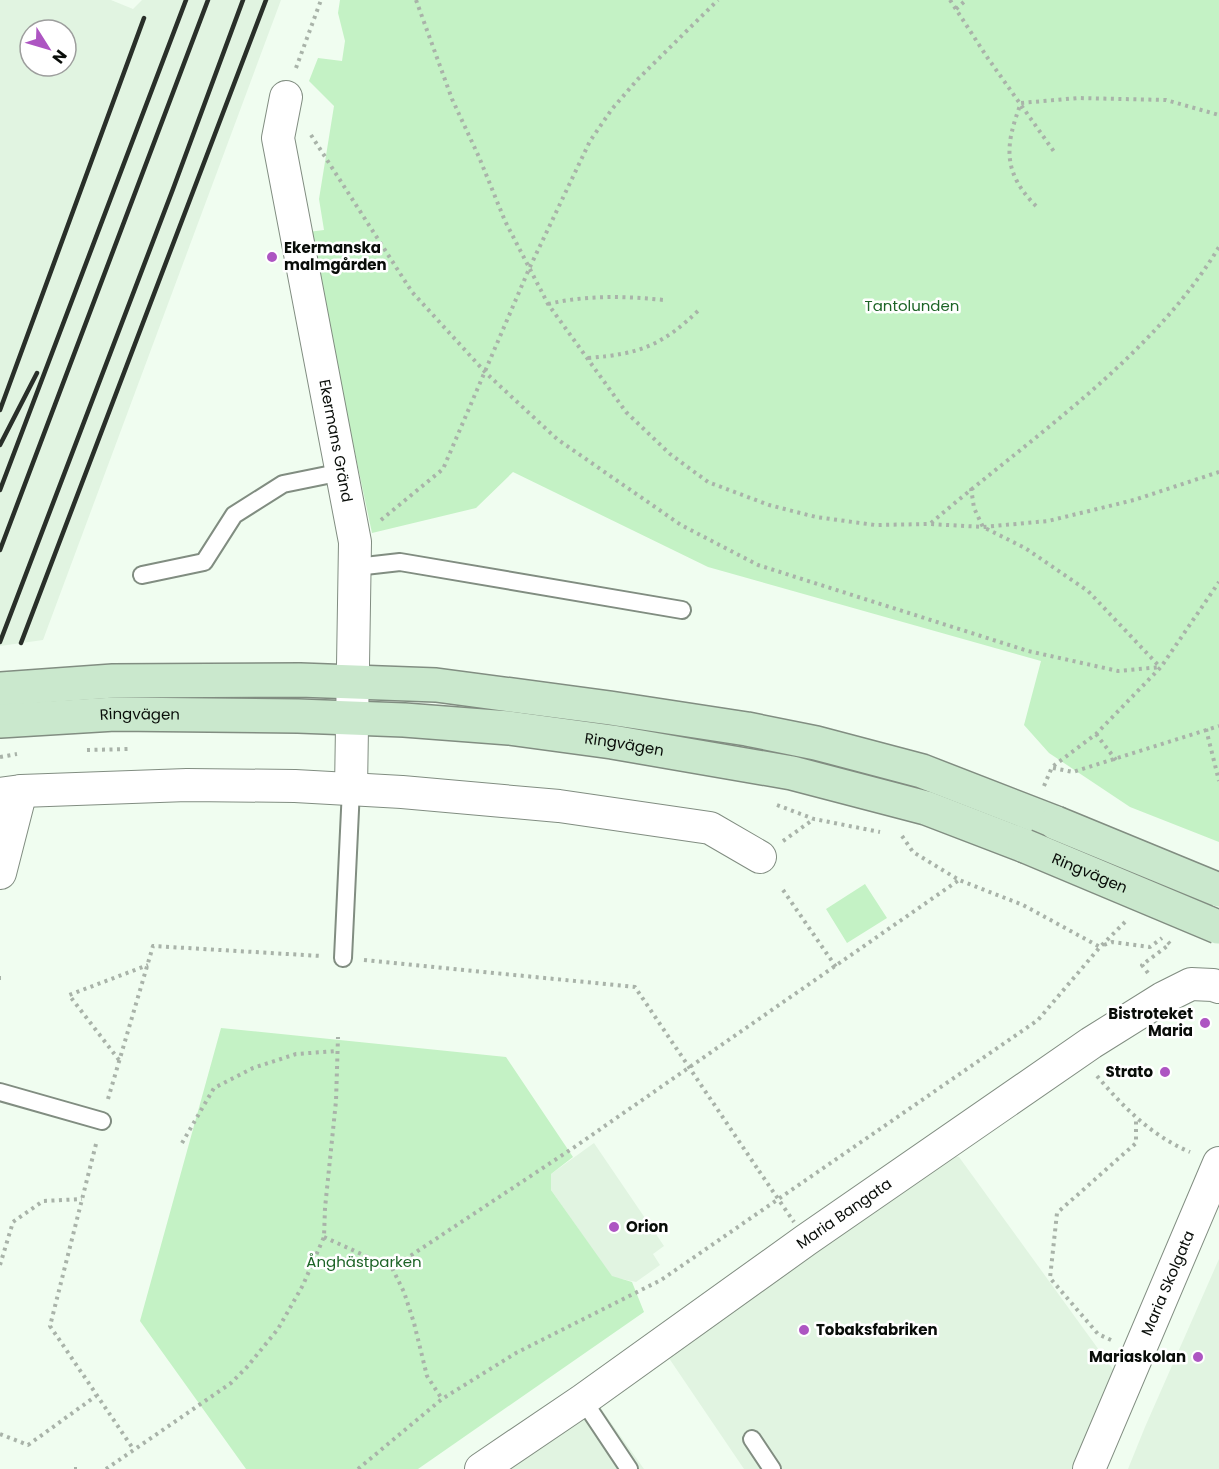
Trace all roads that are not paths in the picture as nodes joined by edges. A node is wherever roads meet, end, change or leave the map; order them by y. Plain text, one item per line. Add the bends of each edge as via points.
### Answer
1 (285, 97) road end
2 (342, 472) junction
3 (356, 554) junction
4 (142, 575) dead end
5 (682, 610) dead end
6 (352, 682) junction
7 (0, 689) edge
8 (351, 717) junction
9 (0, 721) edge
10 (351, 789) junction
11 (10, 793) edge
12 (760, 857) dead end
13 (0, 873) edge
14 (1219, 890) edge
15 (1219, 927) edge
16 (344, 958) dead end
17 (1219, 987) edge
18 (0, 1092) edge
19 (102, 1121) road end
20 (1219, 1163) edge
21 (583, 1400) junction
22 (752, 1439) dead end
23 (481, 1469) edge
24 (629, 1469) edge
25 (772, 1469) edge
26 (1089, 1469) edge

1 - 2 street, Ekermans Gränd via 278,138
2 - 3 street, Ekermans Gränd
2 - 4 lane via 283,484 234,515 204,562
3 - 5 lane
3 - 6 street, Ekermans Gränd
6 - 7 main road via 113,681
6 - 8 street, Ekermans Gränd
6 - 14 main road, bridge via 436,685 610,708 816,744 922,771
8 - 9 main road, Ringvägen via 115,714
8 - 10 street, Ekermans Gränd
8 - 15 main road, Ringvägen, bridge via 509,728 792,773 926,808
10 - 11 street via 187,785
10 - 12 street via 559,806 710,828
10 - 16 lane
11 - 13 street
17 - 21 street, Maria Bangata via 1191,984 1091,1043
18 - 19 lane
20 - 26 street, Maria Skolgata
21 - 23 street, Maria Bangata
21 - 24 lane
22 - 25 lane

